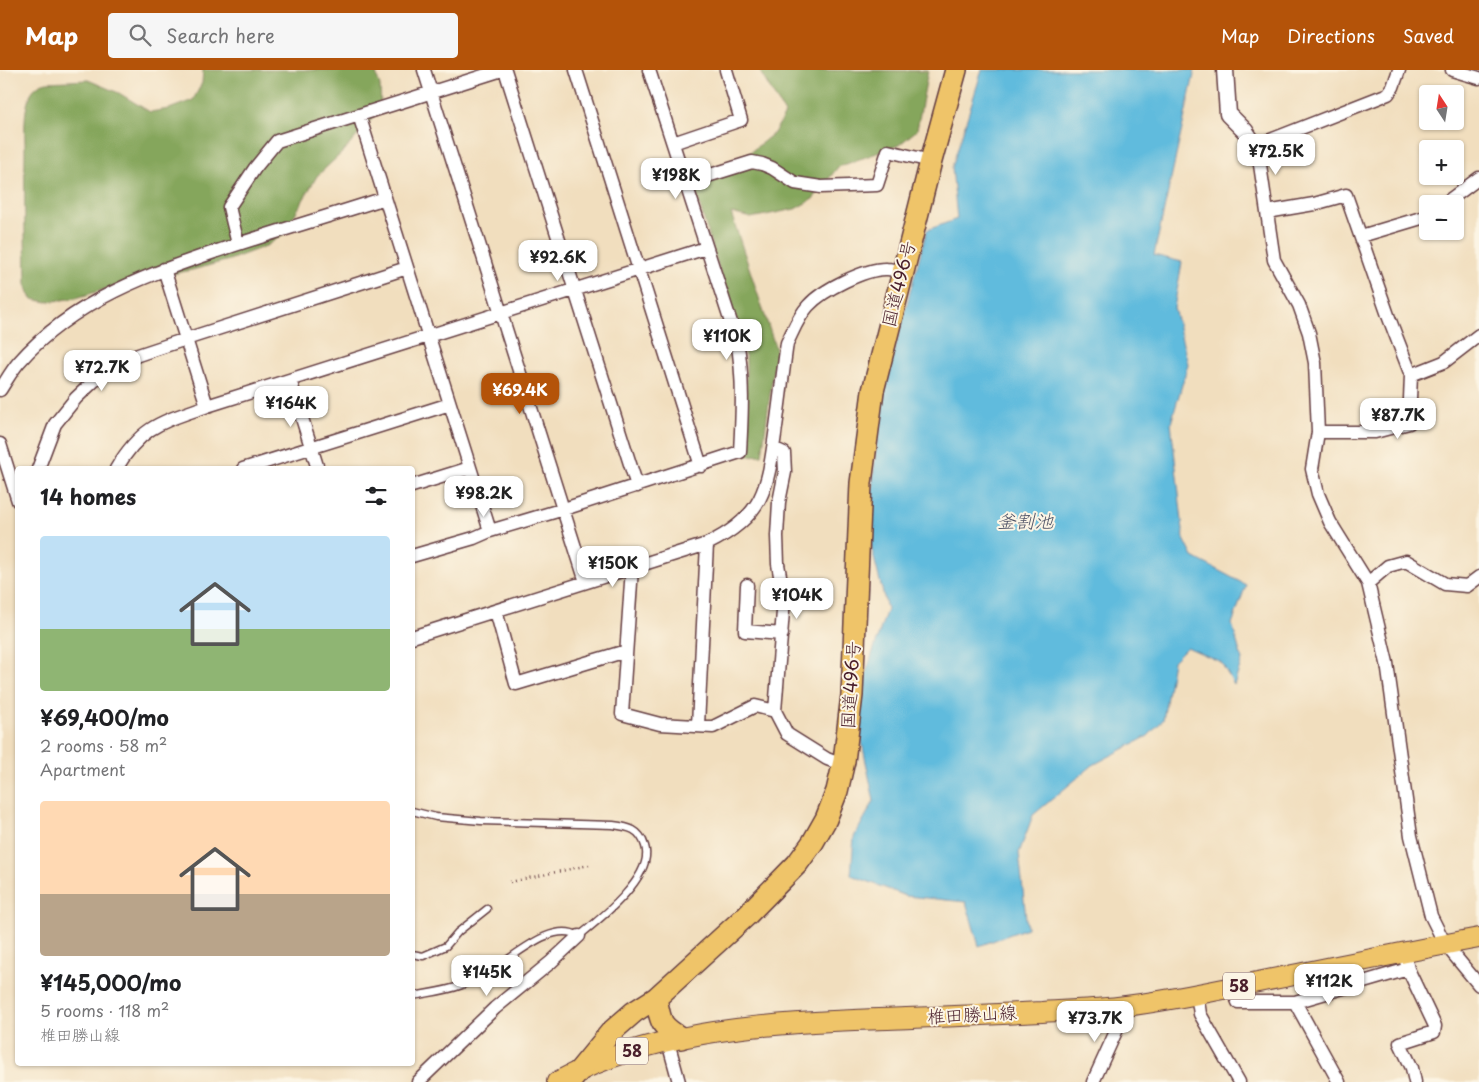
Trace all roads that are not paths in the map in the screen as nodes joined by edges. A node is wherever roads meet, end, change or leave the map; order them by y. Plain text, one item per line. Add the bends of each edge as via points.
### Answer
1 (424, 70) edge
2 (504, 70) edge
3 (576, 70) edge
4 (649, 70) edge
5 (726, 70) edge
6 (956, 70) edge
7 (1225, 70) edge
8 (1399, 70) edge
9 (1452, 70) edge
10 (1479, 78) edge
11 (431, 92) junction
12 (359, 115) junction
13 (673, 143) junction
14 (1255, 146) junction
15 (931, 161) junction
16 (1479, 178) edge
17 (686, 183) junction
18 (1456, 195) edge
19 (385, 198) junction
20 (1267, 212) junction
21 (1419, 219) edge
22 (1361, 236) junction
23 (238, 244) junction
24 (706, 248) junction
25 (407, 268) junction
26 (164, 269) junction
27 (639, 270) junction
28 (902, 273) junction
29 (574, 290) junction
30 (501, 313) junction
31 (1479, 335) edge
32 (428, 336) junction
33 (186, 339) junction
34 (1412, 375) junction
35 (290, 380) junction
36 (0, 390) edge
37 (450, 404) junction
38 (208, 406) junction
39 (1318, 432) junction
40 (0, 444) edge
41 (311, 447) junction
42 (773, 448) junction
43 (39, 466) edge
44 (118, 466) edge
45 (252, 466) edge
46 (317, 466) edge
47 (701, 466) junction
48 (470, 468) junction
49 (415, 485) edge
50 (637, 486) junction
51 (15, 492) edge
52 (564, 509) junction
53 (490, 531) junction
54 (707, 544) junction
55 (415, 555) edge
56 (632, 568) junction
57 (1479, 577) edge
58 (586, 582) junction
59 (1368, 583) junction
60 (747, 585) dead end
61 (496, 612) junction
62 (782, 634) junction
63 (415, 636) edge
64 (626, 652) junction
65 (775, 711) junction
66 (698, 725) junction
67 (843, 765) junction
68 (415, 812) edge
69 (487, 908) dead end
70 (579, 936) junction
71 (1479, 938) edge
72 (1445, 944) junction
73 (415, 955) edge
74 (1406, 961) junction
75 (1479, 985) edge
76 (1232, 987) junction
77 (1197, 994) junction
78 (415, 995) edge
79 (656, 998) junction
80 (1295, 1002) junction
81 (1117, 1007) junction
82 (675, 1040) junction
83 (575, 1075) edge
84 (418, 1082) edge
85 (557, 1082) edge
86 (679, 1082) edge
87 (1093, 1082) edge
88 (1239, 1082) edge
89 (1339, 1082) edge
90 (1415, 1082) edge

1 - 11 street
2 - 11 street
2 - 29 street
3 - 27 street
4 - 13 street
5 - 13 street via 741,120
6 - 15 highway, 国道496号
7 - 14 street via 1228,114
8 - 14 street via 1394,87 1388,94
9 - 10 street
11 - 12 street
11 - 30 street
12 - 19 street
12 - 23 street via 277,141 229,208
13 - 17 street
14 - 20 street
15 - 17 street via 888,151 877,185 821,187 795,183 772,168 752,162
15 - 28 highway, 国道496号
16 - 18 street
17 - 24 street
19 - 23 street
19 - 25 street
20 - 22 street via 1346,195
20 - 39 street via 1274,260 1299,305 1310,340 1315,363
21 - 22 street
22 - 34 street
23 - 26 street
24 - 27 street
24 - 47 street via 737,341 742,415 740,452
25 - 32 street
25 - 33 street
26 - 33 street
26 - 36 street via 128,284 65,319 18,363
27 - 29 street
27 - 47 street
28 - 42 street via 888,268 876,269 826,290 807,306 787,343
28 - 67 highway, 国道496号 via 873,391 861,483 852,695
29 - 30 street
29 - 50 street
30 - 32 street
30 - 52 street
31 - 34 street via 1444,362
32 - 35 street
32 - 37 street
33 - 38 street
33 - 43 street via 122,363 94,381 55,424
34 - 39 street via 1409,423 1375,432
35 - 38 street
35 - 41 street
37 - 41 street
37 - 48 street
38 - 44 street via 147,430
39 - 59 street via 1312,469 1318,494 1330,522
40 - 51 street
41 - 45 street
41 - 46 street
42 - 54 street via 768,481 756,505 736,527
42 - 62 street via 784,453 785,472 777,536 784,599
47 - 50 street
48 - 49 street
48 - 53 street
50 - 52 street
52 - 53 street
52 - 58 street
53 - 55 street
54 - 56 street
54 - 66 street
56 - 58 street
56 - 64 street
57 - 59 street via 1467,586 1445,584 1406,561 1388,566
58 - 61 street
59 - 72 street via 1387,663 1411,836 1431,916
60 - 62 street via 745,631
61 - 63 street
61 - 64 street via 516,684
62 - 65 street
64 - 66 street via 622,714 660,724
65 - 66 street via 755,706 713,727
65 - 67 street via 788,734 827,759
67 - 79 highway, 国道496号 via 826,819 796,864 746,916
68 - 70 lane via 481,821 613,825 630,827 638,832 647,851 646,863 612,908
69 - 73 lane via 446,946 423,956
70 - 78 lane via 571,931 551,934 459,986
70 - 84 street via 495,1008
71 - 72 main road, 椎田勝山線 / 58
72 - 74 main road, 椎田勝山線 / 58
72 - 75 street
74 - 76 main road, 椎田勝山線 / 58
74 - 80 street
74 - 90 street via 1435,1026 1434,1032 1400,1043
76 - 77 main road, 椎田勝山線 / 58
76 - 80 street via 1238,1002
77 - 81 main road, 椎田勝山線 / 58
77 - 88 street via 1200,1014
79 - 82 highway via 664,1028
79 - 83 highway, 国道496号 via 611,1032
80 - 89 street
81 - 82 main road, 椎田勝山線 / 58 via 809,1022
81 - 87 street via 1118,1027
82 - 83 main road, 椎田勝山線 / 58 via 625,1053
82 - 86 street
83 - 85 main road, 椎田勝山線 / 58

